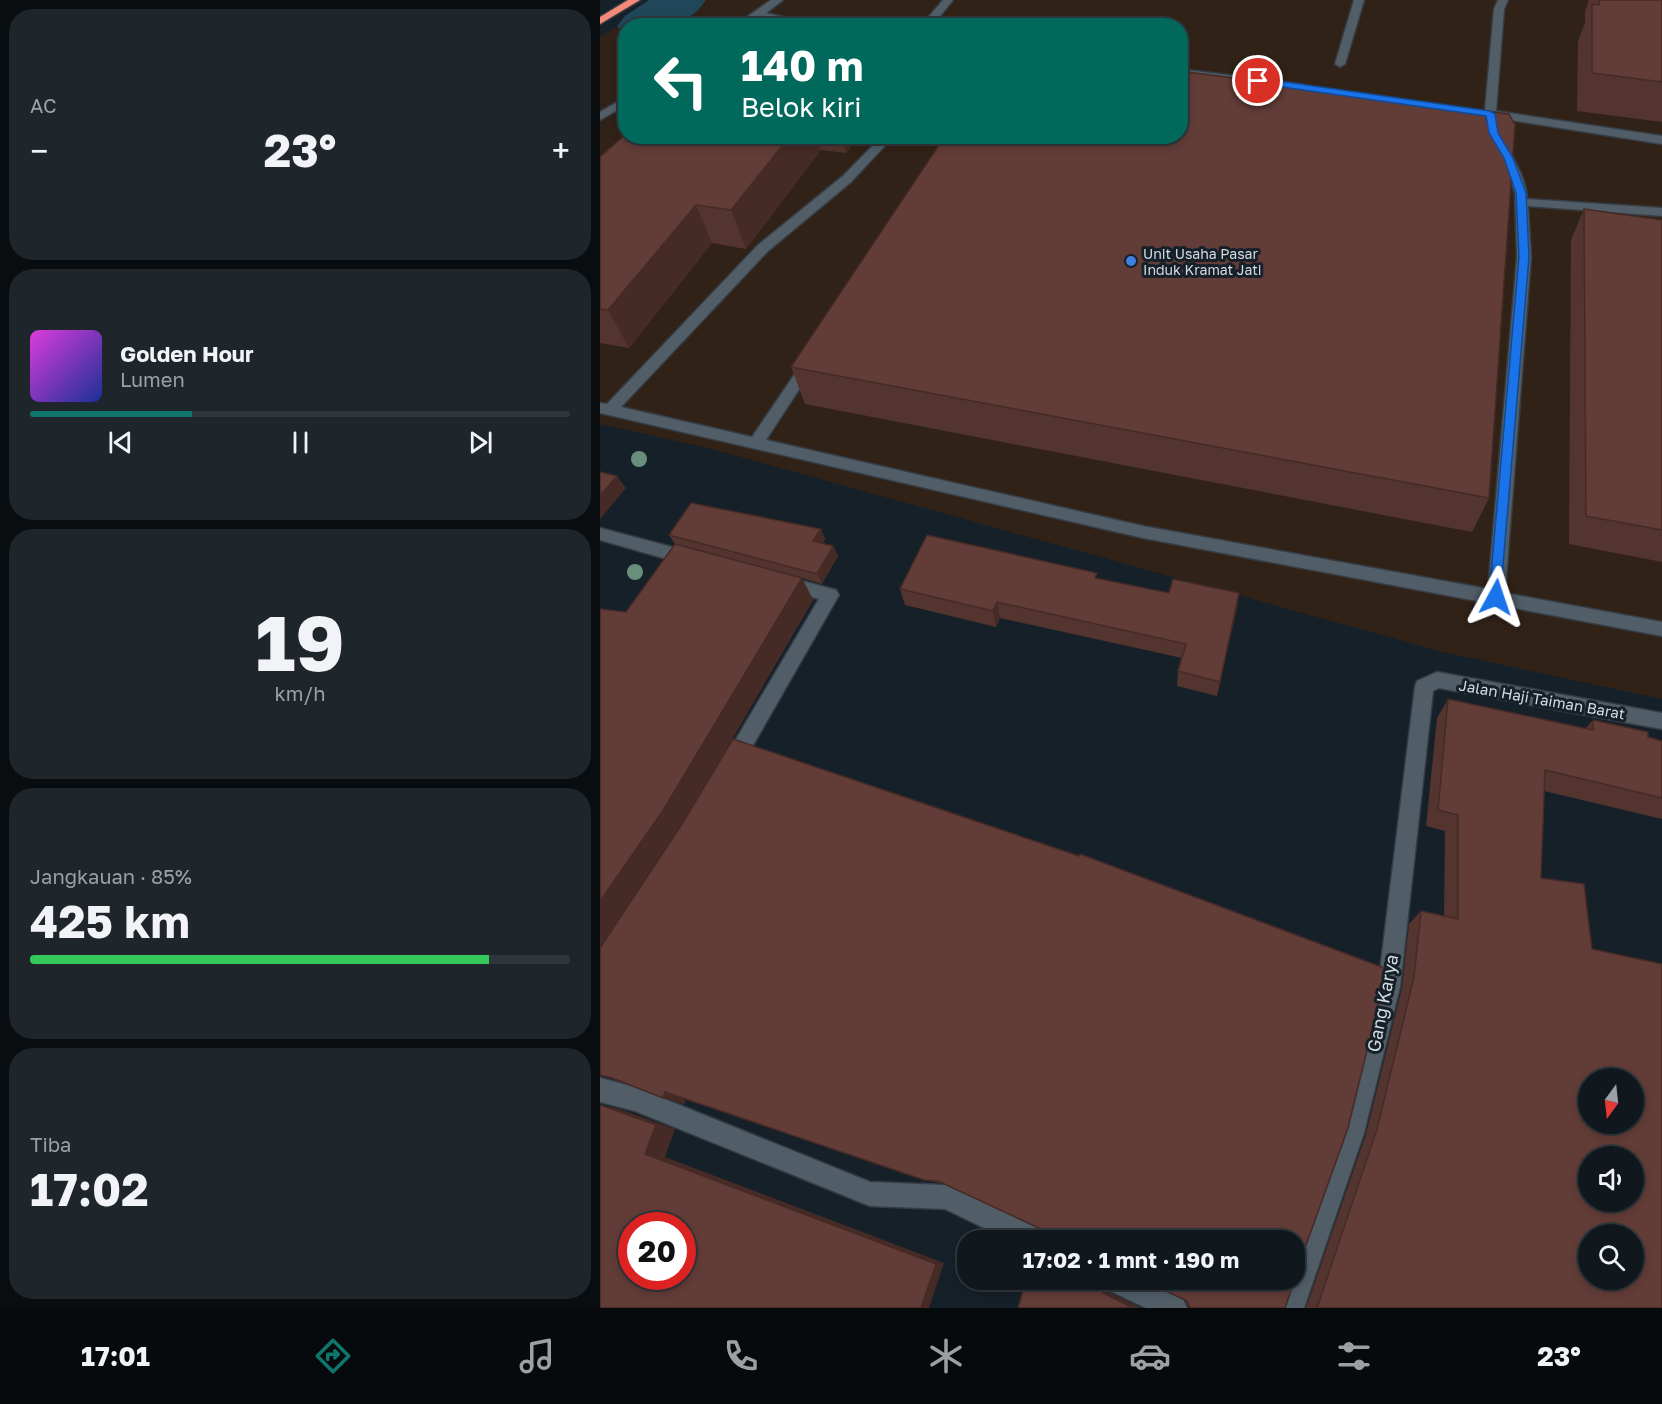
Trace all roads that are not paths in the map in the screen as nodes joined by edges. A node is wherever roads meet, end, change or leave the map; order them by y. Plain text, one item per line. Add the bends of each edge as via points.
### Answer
1 (634, 0) edge
2 (778, 0) edge
3 (948, 0) edge
4 (1359, 0) edge
5 (1503, 0) edge
6 (756, 14) junction
7 (750, 18) edge
8 (772, 18) edge
9 (933, 18) edge
10 (600, 21) edge
11 (1340, 64) dead end
12 (1188, 73) edge
13 (1313, 89) edge
14 (618, 105) edge
15 (1468, 111) edge
16 (1490, 114) junction
17 (600, 117) edge
18 (1662, 140) edge
19 (881, 144) edge
20 (1522, 202) junction
21 (1662, 212) edge
22 (821, 346) edge
23 (605, 409) edge
24 (756, 443) junction
25 (600, 534) edge
26 (704, 562) edge
27 (767, 579) edge
28 (1496, 597) junction
29 (1662, 629) edge
30 (1424, 687) joint
31 (1662, 721) edge
32 (723, 780) edge
33 (600, 1090) edge
34 (1014, 1230) edge
35 (1136, 1290) edge
36 (1174, 1308) edge
37 (1291, 1308) edge

1 - 10 highway
2 - 6 street
3 - 9 street
4 - 11 street
5 - 16 street
6 - 7 street
6 - 8 street
12 - 13 street
14 - 17 street
15 - 16 street
16 - 18 street
16 - 20 street via 1493,133 1508,158
19 - 23 street via 848,179 763,248
20 - 21 street
20 - 28 street via 1524,257
22 - 24 street
23 - 24 street
24 - 28 street via 1143,532
25 - 26 street
27 - 32 street via 830,595
28 - 29 street
30 - 31 street, Jalan Haji Taiman Barat via 1437,680
30 - 37 street, Gang Karya via 1389,987 1352,1133
33 - 34 street via 635,1099 870,1194 946,1197
35 - 36 street

